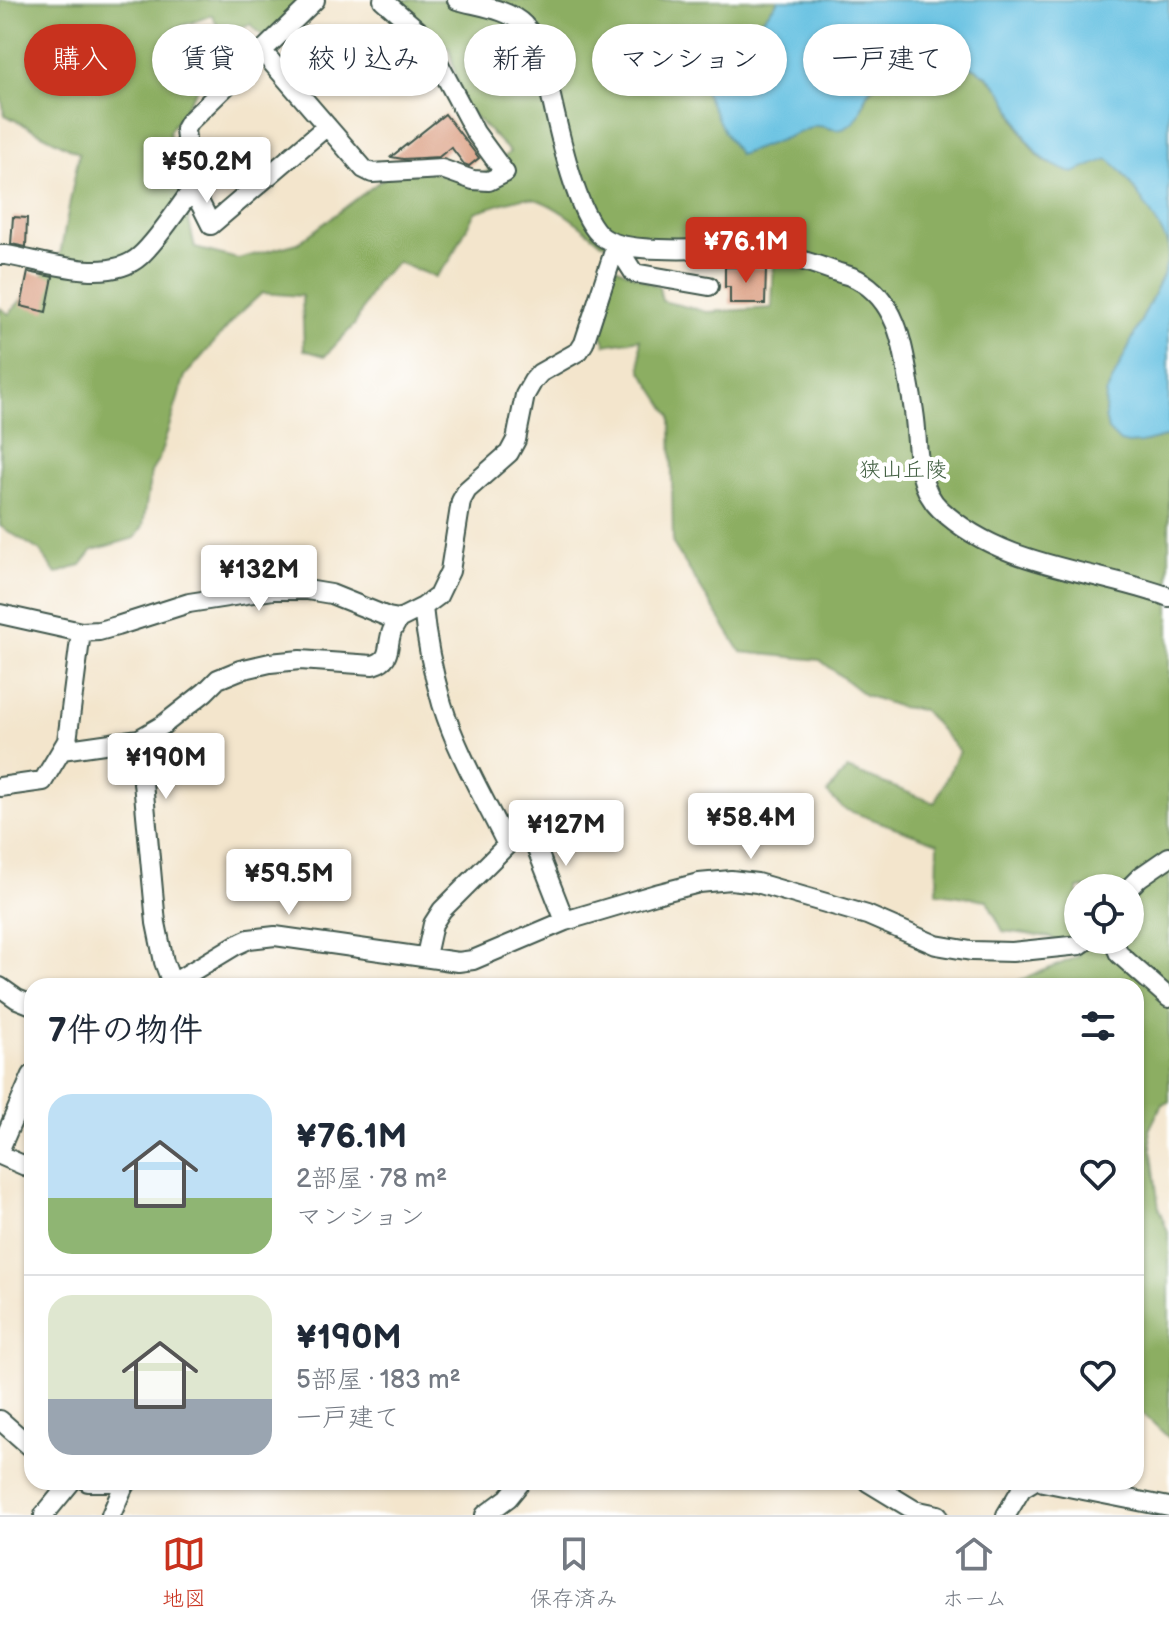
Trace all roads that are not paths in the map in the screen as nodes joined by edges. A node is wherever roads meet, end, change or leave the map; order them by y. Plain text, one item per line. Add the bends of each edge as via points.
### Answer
1 (315, 0) edge
2 (383, 0) edge
3 (457, 0) edge
4 (264, 49) edge
5 (264, 53) edge
6 (216, 96) edge
7 (327, 126) junction
8 (191, 191) junction
9 (616, 245) junction
10 (0, 255) edge
11 (709, 286) dead end
12 (1169, 597) edge
13 (423, 607) junction
14 (0, 614) edge
15 (399, 619) junction
16 (81, 632) junction
17 (139, 739) junction
18 (62, 750) junction
19 (0, 787) edge
20 (529, 829) dead end
21 (1169, 857) edge
22 (1144, 874) edge
23 (565, 921) junction
24 (1064, 947) edge
25 (1119, 954) edge
26 (426, 956) junction
27 (169, 978) edge
28 (182, 978) edge
29 (0, 987) edge
30 (1169, 998) edge
31 (24, 1002) edge
32 (24, 1094) edge
33 (0, 1152) edge
34 (24, 1165) edge
35 (0, 1420) edge
36 (24, 1441) edge
37 (64, 1490) edge
38 (122, 1490) edge
39 (514, 1490) edge
40 (881, 1490) edge
41 (1021, 1490) edge
42 (1083, 1490) edge
43 (1169, 1507) edge
44 (44, 1515) edge
45 (111, 1515) edge
46 (485, 1515) edge
47 (938, 1515) edge
48 (1006, 1515) edge

1 - 4 street
2 - 7 street via 428,39 475,132 505,173 489,181 442,169 372,173
3 - 9 street via 510,15 535,41 586,216
5 - 7 street
6 - 8 street via 185,129
7 - 8 street via 211,225
8 - 10 street via 140,257 124,266 85,270
9 - 11 street via 634,273
9 - 12 street via 771,253 856,279 875,292 902,337 918,458 937,506 954,521 1018,555
9 - 13 street via 584,343 533,381 509,453 461,501 450,571 438,596
13 - 15 street
13 - 26 street via 443,706 507,845 442,910
14 - 16 street
15 - 16 street via 331,594 273,590 189,603
15 - 17 street via 388,654 379,664 300,660 240,670 218,679
16 - 18 street
17 - 18 street
17 - 27 street via 156,923
18 - 19 street via 43,781
20 - 23 street
21 - 22 street
23 - 24 street via 699,883 731,880 867,915 936,945 1012,952
23 - 26 street via 473,960
25 - 30 street
26 - 28 street via 262,937 236,945
29 - 31 street
32 - 33 street
33 - 34 street
35 - 36 street
37 - 44 street
38 - 45 street
39 - 46 street
40 - 47 street via 914,1510
41 - 48 street
42 - 43 street

